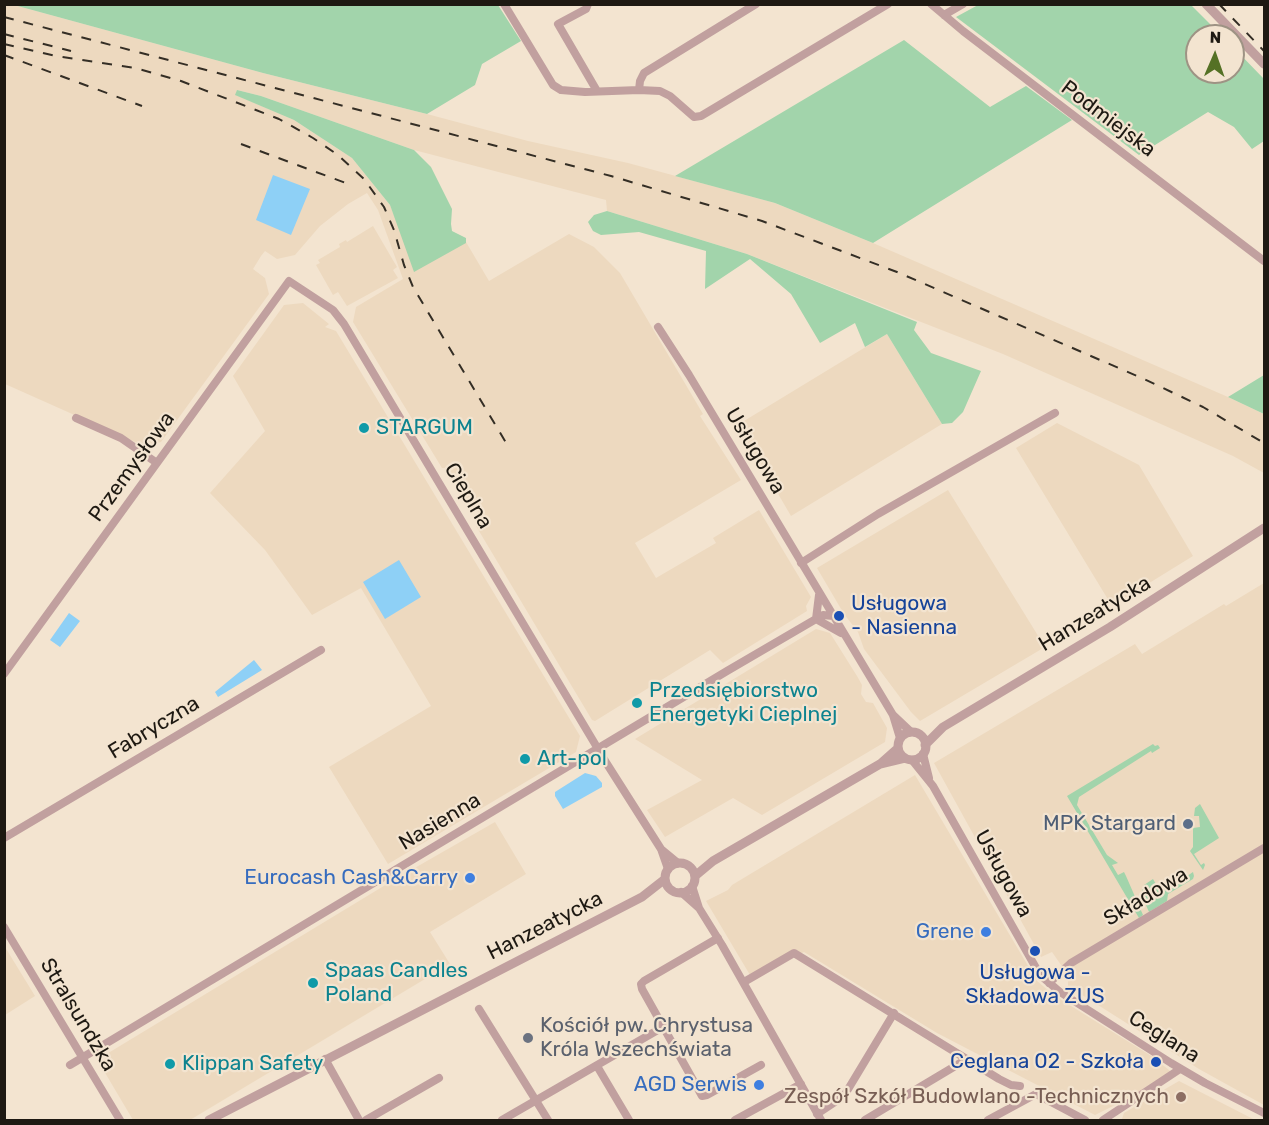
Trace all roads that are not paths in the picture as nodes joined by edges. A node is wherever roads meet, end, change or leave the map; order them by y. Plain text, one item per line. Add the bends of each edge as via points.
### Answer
1 (504, 4) edge
2 (588, 4) edge
3 (756, 4) edge
4 (888, 4) edge
5 (931, 4) edge
6 (963, 4) edge
7 (1206, 4) edge
8 (945, 15) junction
9 (1264, 64) edge
10 (639, 90) junction
11 (597, 91) junction
12 (1264, 261) edge
13 (289, 281) joint
14 (658, 327) dead end
15 (1055, 413) dead end
16 (76, 418) dead end
17 (157, 463) junction
18 (1264, 528) edge
19 (801, 563) junction
20 (819, 595) junction
21 (833, 616) junction
22 (816, 619) junction
23 (844, 636) junction
24 (321, 650) dead end
25 (4, 674) edge
26 (893, 715) junction
27 (943, 727) junction
28 (914, 733) junction
29 (899, 743) junction
30 (597, 748) junction
31 (924, 750) junction
32 (908, 759) junction
33 (880, 764) junction
34 (929, 778) junction
35 (4, 838) edge
36 (1264, 848) edge
37 (661, 849) junction
38 (713, 861) junction
39 (678, 863) junction
40 (689, 866) junction
41 (667, 874) junction
42 (693, 881) junction
43 (676, 891) junction
44 (642, 897) junction
45 (699, 908) junction
46 (4, 927) edge
47 (718, 938) junction
48 (744, 982) junction
49 (1049, 983) junction
50 (479, 1009) dead end
51 (894, 1013) junction
52 (663, 1027) junction
53 (83, 1057) junction
54 (325, 1059) junction
55 (967, 1059) junction
56 (70, 1065) dead end
57 (761, 1065) dead end
58 (597, 1066) junction
59 (1180, 1069) junction
60 (439, 1078) dead end
61 (801, 1084) junction
62 (1020, 1086) dead end
63 (536, 1100) junction
64 (1264, 1113) edge
65 (819, 1117) edge
66 (120, 1120) edge
67 (209, 1120) edge
68 (359, 1120) edge
69 (366, 1120) edge
70 (502, 1120) edge
71 (548, 1120) edge
72 (629, 1120) edge
73 (735, 1120) edge
74 (865, 1120) edge
75 (988, 1120) edge
76 (1085, 1120) edge
77 (1102, 1120) edge

1 - 11 street via 553,85 561,90
2 - 11 street via 586,9 558,24
3 - 10 street via 644,73
4 - 10 street via 701,116 694,117 660,91
5 - 8 street, Podmiejska
6 - 8 street
7 - 9 street
8 - 12 street, Podmiejska
10 - 11 street
13 - 17 street, Przemysłowa
13 - 30 street, Cieplna via 333,310 344,324
14 - 19 street, Usługowa
15 - 19 street via 878,514
16 - 17 street via 121,438
17 - 25 street, Przemysłowa
18 - 27 street, Hanzeatycka
19 - 20 street, Usługowa
20 - 21 street, Usługowa
20 - 22 street
21 - 22 street
21 - 23 street, Usługowa
22 - 23 street, Usługowa
22 - 30 street, Nasienna
23 - 26 street, Usługowa
24 - 35 street, Fabryczna
26 - 28 street, Usługowa
26 - 29 street, Usługowa
27 - 28 street, Hanzeatycka
27 - 31 street, Hanzeatycka
28 - 29 street
28 - 31 street via 923,739
29 - 32 street via 900,754
29 - 33 street
30 - 37 street, Cieplna
30 - 53 street, Nasienna
31 - 32 street
31 - 34 street, Usługowa
32 - 33 street
32 - 34 street, Usługowa
33 - 38 street
34 - 49 street, Usługowa via 1034,966
36 - 49 street, Składowa via 1071,963
37 - 39 street
37 - 41 street
38 - 40 street
38 - 42 street
39 - 40 street
39 - 41 street, Hanzeatycka
40 - 42 street
41 - 43 street
41 - 44 street, Hanzeatycka
42 - 43 street, Hanzeatycka
42 - 45 street
43 - 44 street, Hanzeatycka
43 - 45 street
44 - 54 street, Hanzeatycka
45 - 47 street
46 - 53 street, Stralsundzka
47 - 48 street
47 - 52 street via 641,984
48 - 51 street via 794,953
48 - 61 street
49 - 59 street, Ceglana
50 - 63 street
51 - 55 street
51 - 65 street via 844,1096
52 - 57 street via 702,1096
52 - 58 street
53 - 56 street, Nasienna
53 - 66 street, Stralsundzka
54 - 67 street, Hanzeatycka
54 - 68 street
55 - 62 street via 1011,1085
55 - 74 street
58 - 63 street
58 - 72 street
59 - 64 street, Ceglana
59 - 77 street
60 - 69 street
61 - 65 street
61 - 73 street
63 - 70 street
63 - 71 street
75 - 76 street via 1036,1094

